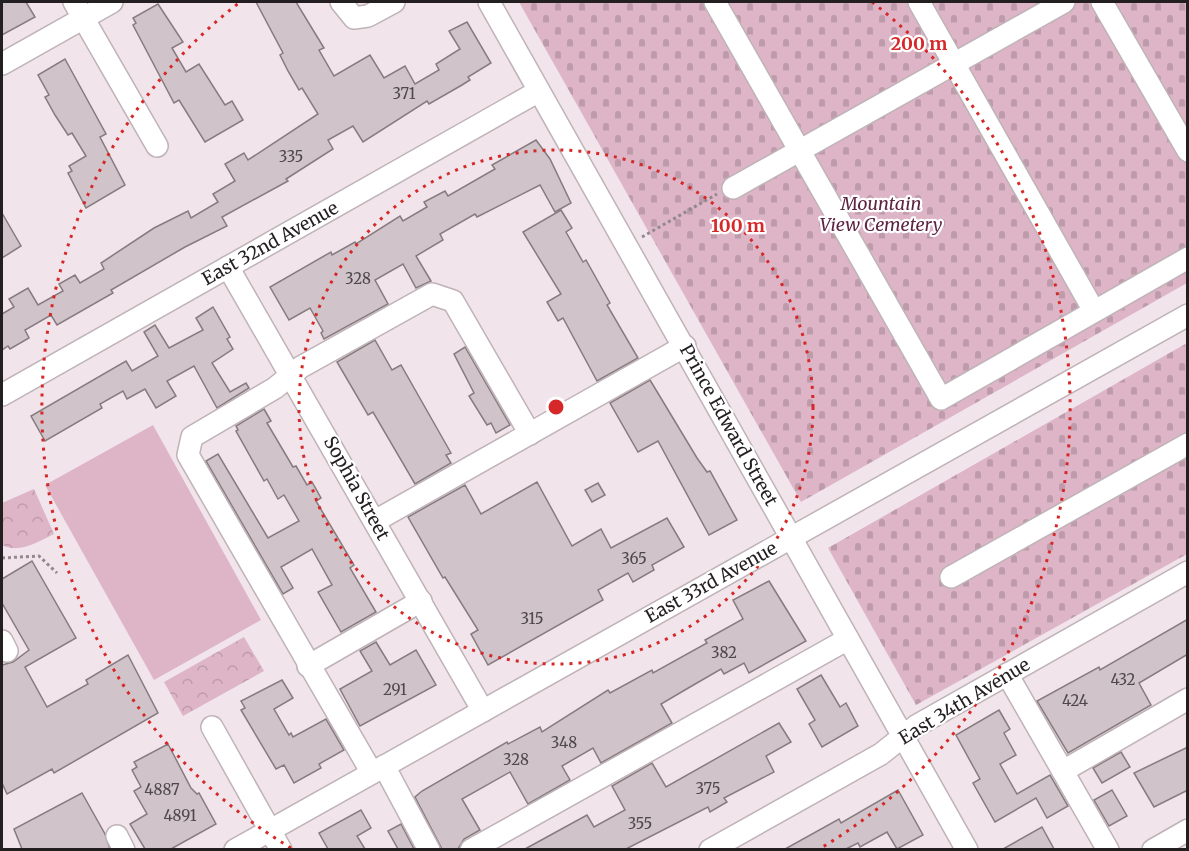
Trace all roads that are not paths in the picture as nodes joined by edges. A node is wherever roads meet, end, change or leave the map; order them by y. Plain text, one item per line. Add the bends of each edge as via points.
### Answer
1 (112, 2) edge
2 (341, 2) edge
3 (394, 2) edge
4 (489, 2) edge
5 (714, 2) edge
6 (919, 2) edge
7 (1064, 2) edge
8 (1102, 2) edge
9 (79, 10) edge
10 (954, 63) junction
11 (2, 64) edge
12 (539, 91) junction
13 (157, 146) dead end
14 (799, 150) junction
15 (1188, 151) edge
16 (733, 188) road end
17 (1188, 258) edge
18 (228, 267) junction
19 (1094, 311) junction
20 (1188, 315) edge
21 (685, 346) junction
22 (293, 375) junction
23 (2, 395) edge
24 (530, 434) junction
25 (1188, 444) edge
26 (375, 521) junction
27 (791, 537) junction
28 (1188, 572) edge
29 (951, 577) dead end
30 (421, 601) junction
31 (848, 639) junction
32 (308, 666) junction
33 (1007, 674) junction
34 (1188, 699) edge
35 (483, 711) junction
36 (212, 727) dead end
37 (902, 735) junction
38 (378, 770) junction
39 (1063, 771) junction
40 (270, 830) junction
41 (1188, 830) edge
42 (235, 849) edge
43 (281, 849) edge
44 (429, 849) edge
45 (471, 849) edge
46 (710, 849) edge
47 (967, 849) edge
48 (1108, 849) edge
49 (1153, 849) edge

1 - 9 street
2 - 3 street via 354,18 368,16
4 - 12 street, Prince Edward Street
5 - 14 street
6 - 10 street
7 - 10 street
8 - 15 street
9 - 11 street
9 - 13 street
10 - 14 street
10 - 19 street
12 - 18 street, East 32nd Avenue
12 - 21 street, Prince Edward Street
14 - 16 street
14 - 19 street via 941,399
17 - 19 street
18 - 22 street, Sophia Street
18 - 23 street, East 32nd Avenue
20 - 27 street, East 33rd Avenue
21 - 24 street
21 - 27 street, Prince Edward Street
22 - 24 street via 432,294 453,300
22 - 26 street, Sophia Street
22 - 32 street via 192,437 188,456
24 - 26 street
25 - 29 street
26 - 30 street, Sophia Street
27 - 31 street, Prince Edward Street
27 - 35 street, East 33rd Avenue
28 - 33 street, East 34th Avenue
30 - 32 street
30 - 35 street, Sophia Street
31 - 37 street, Prince Edward Street
31 - 45 street
32 - 38 street
33 - 37 street, East 34th Avenue
33 - 39 street
34 - 39 street
35 - 38 street, East 33rd Avenue
36 - 40 street
37 - 46 street, East 34th Avenue via 882,753
37 - 47 street, Prince Edward Street
38 - 40 street, East 33rd Avenue
38 - 44 street
39 - 48 street
40 - 42 street, East 33rd Avenue
40 - 43 street
41 - 49 street

